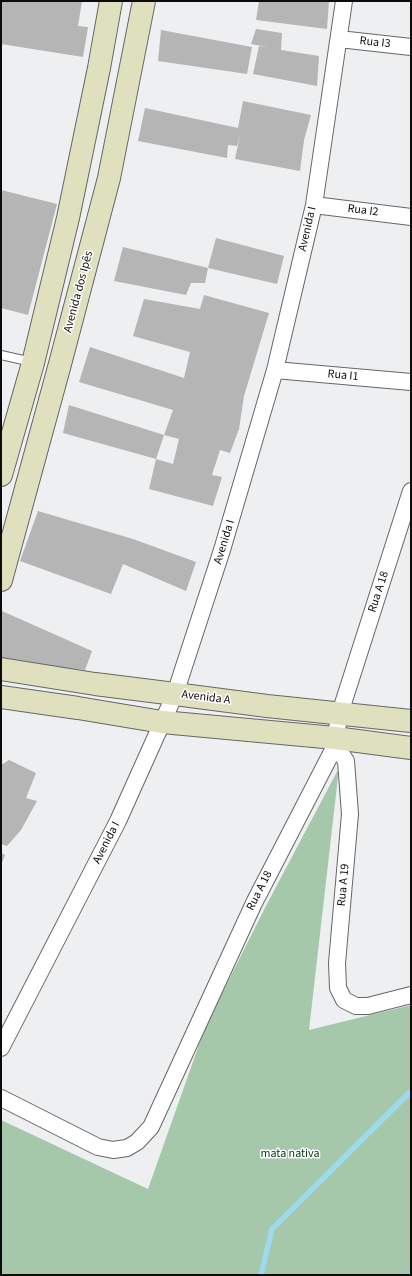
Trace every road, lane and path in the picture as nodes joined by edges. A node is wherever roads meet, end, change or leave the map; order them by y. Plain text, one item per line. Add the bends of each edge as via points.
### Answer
1 (111, 1) edge
2 (144, 1) edge
3 (344, 1) edge
4 (339, 39) junction
5 (411, 47) edge
6 (314, 205) junction
7 (411, 217) edge
8 (1, 355) edge
9 (33, 363) junction
10 (275, 370) junction
11 (411, 382) edge
12 (1, 475) edge
13 (411, 491) edge
14 (1, 580) edge
15 (1, 669) edge
16 (175, 694) junction
17 (1, 697) edge
18 (340, 713) junction
19 (411, 721) edge
20 (162, 722) junction
21 (334, 744) junction
22 (411, 748) edge
23 (411, 995) edge
24 (1, 1048) edge
25 (1, 1098) edge

1 - 9 main road via 71,204
2 - 14 main road, Avenida dos Ipês via 109,178
3 - 4 street, Avenida I
4 - 5 street, Rua I3
4 - 6 street, Avenida I
6 - 7 street, Rua I2
6 - 10 street, Avenida I
8 - 9 lane
9 - 12 main road
10 - 11 street, Rua I1
10 - 16 street, Avenida I via 222,550
13 - 18 street, Rua A 18
15 - 16 main road, Avenida A
16 - 18 main road, Avenida A
16 - 20 street, Avenida I
17 - 20 main road
18 - 19 main road, Avenida A
18 - 21 street, Rua A 18
20 - 21 main road
20 - 24 street, Avenida I via 118,821
21 - 22 main road
21 - 23 street, Rua A 19 via 346,761 350,814 337,963 338,988 344,1000 356,1006 368,1006
21 - 25 street, Rua A 18 via 254,903 151,1127 137,1142 127,1148 113,1150 98,1147

